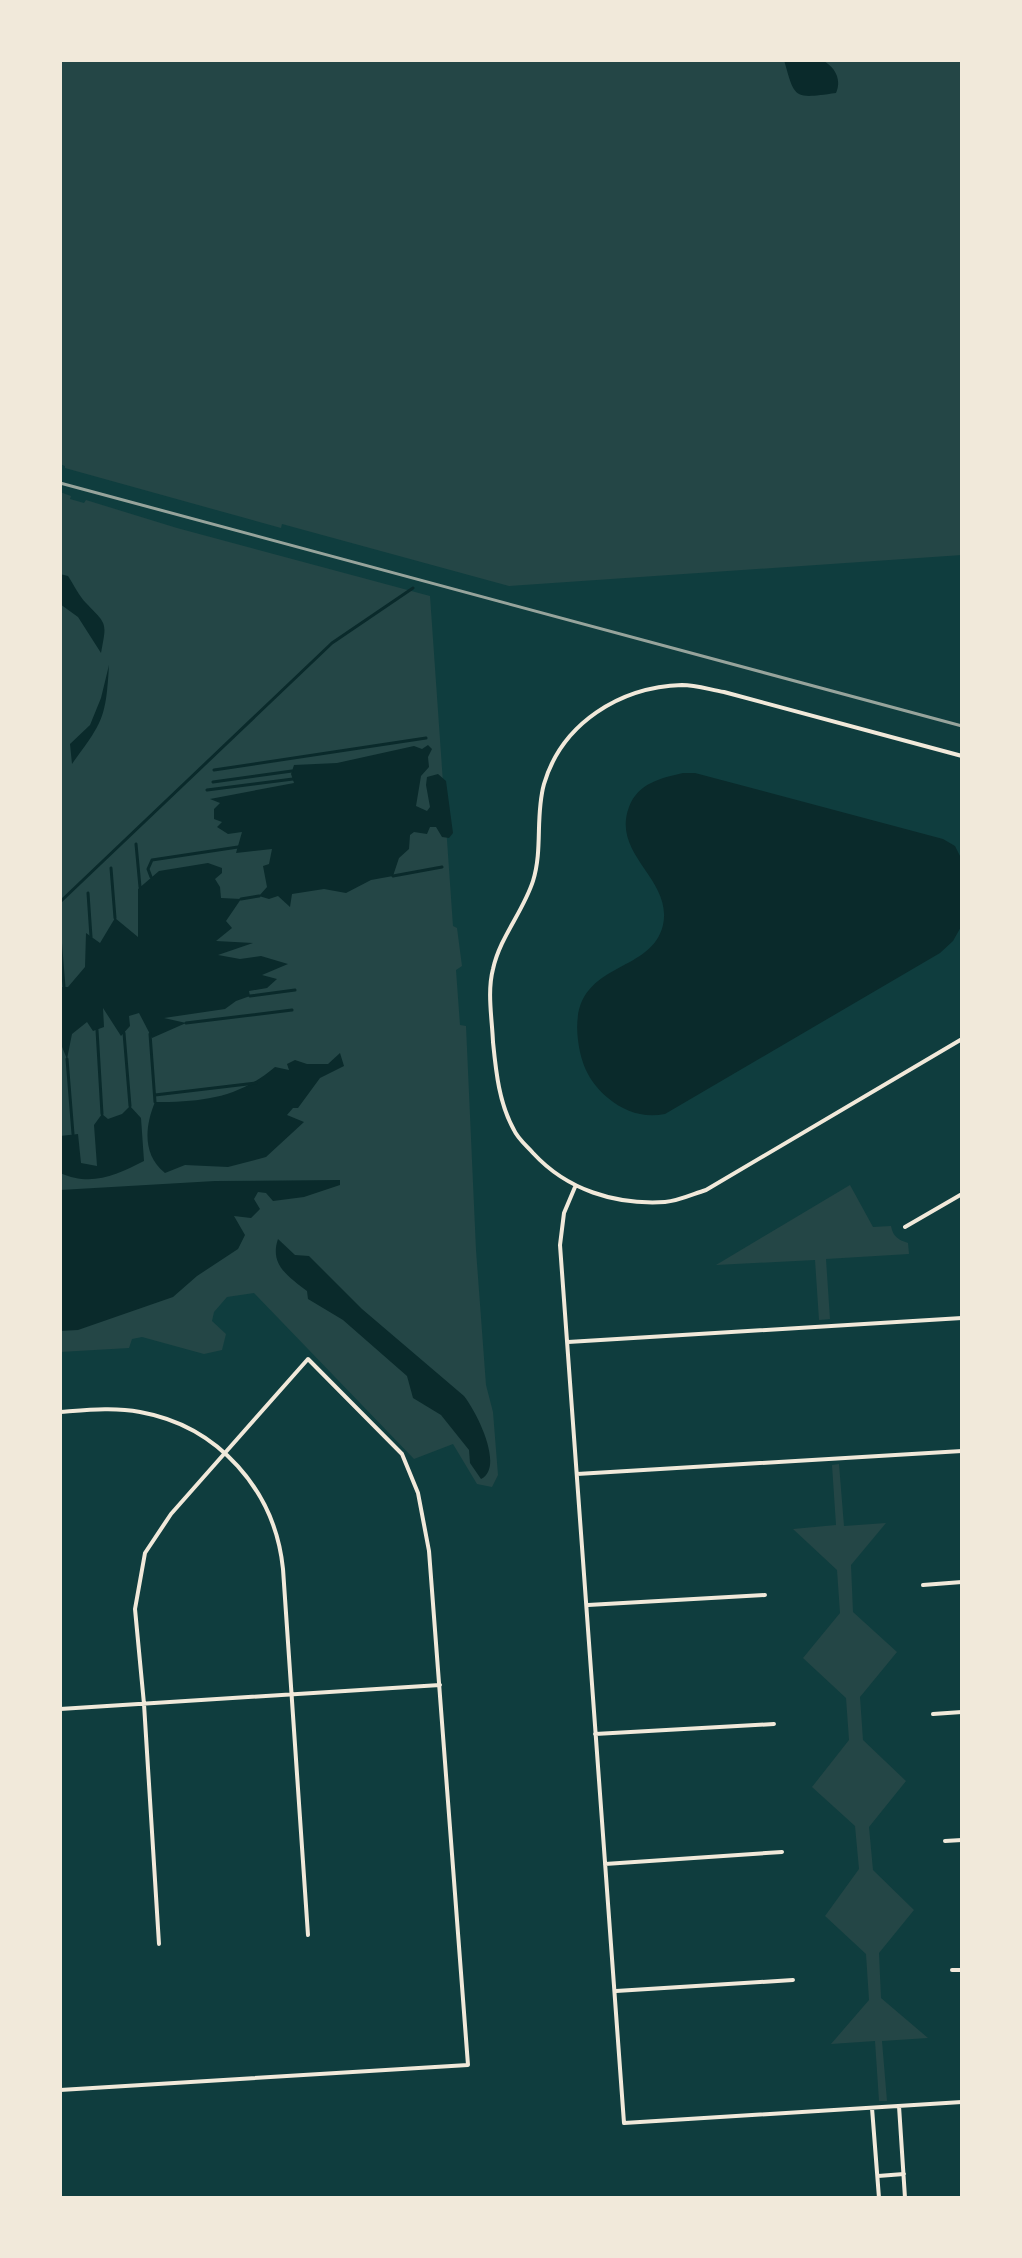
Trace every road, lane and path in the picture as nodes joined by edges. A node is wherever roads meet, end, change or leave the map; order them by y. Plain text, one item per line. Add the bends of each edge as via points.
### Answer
1 (962, 756) edge
2 (962, 1039) edge
3 (575, 1187) junction
4 (962, 1194) edge
5 (905, 1227) dead end
6 (962, 1318) edge
7 (568, 1342) junction
8 (60, 1412) edge
9 (962, 1451) edge
10 (226, 1453) junction
11 (577, 1474) junction
12 (962, 1582) edge
13 (923, 1585) dead end
14 (765, 1595) dead end
15 (587, 1605) junction
16 (440, 1685) junction
17 (293, 1695) junction
18 (144, 1704) junction
19 (60, 1709) edge
20 (962, 1712) edge
21 (933, 1714) dead end
22 (774, 1724) dead end
23 (595, 1734) junction
24 (962, 1840) edge
25 (945, 1841) dead end
26 (782, 1852) dead end
27 (605, 1864) junction
28 (308, 1935) dead end
29 (159, 1944) dead end
30 (952, 1970) dead end
31 (962, 1970) edge
32 (793, 1980) dead end
33 (616, 1991) junction
34 (60, 2090) edge
35 (962, 2102) edge
36 (899, 2106) junction
37 (872, 2108) junction
38 (904, 2174) junction
39 (877, 2176) junction
40 (879, 2198) edge
41 (905, 2198) edge

1 - 3 street via 685,685 627,695 582,724 559,750 544,783 535,873 492,970 490,993 496,1072 515,1133 545,1166
2 - 3 street via 706,1190 669,1202 633,1202
3 - 7 street via 564,1213 560,1245
4 - 5 street
6 - 7 street
7 - 11 street
8 - 10 street via 118,1409 151,1414 189,1428
9 - 11 street
10 - 16 street via 308,1359 398,1450 409,1467 428,1536
10 - 17 street via 250,1480 278,1540
10 - 18 street via 171,1514 145,1553 135,1609
11 - 15 street
12 - 13 street
14 - 15 street
15 - 23 street
16 - 17 street
16 - 34 street via 468,2065
17 - 18 street
17 - 28 street
18 - 19 street
18 - 29 street
20 - 21 street
22 - 23 street
23 - 27 street
24 - 25 street
26 - 27 street
27 - 33 street
30 - 31 street
32 - 33 street
33 - 37 street via 624,2123
35 - 36 street
36 - 37 street
36 - 38 street
37 - 39 street
38 - 39 street
38 - 41 street
39 - 40 street

